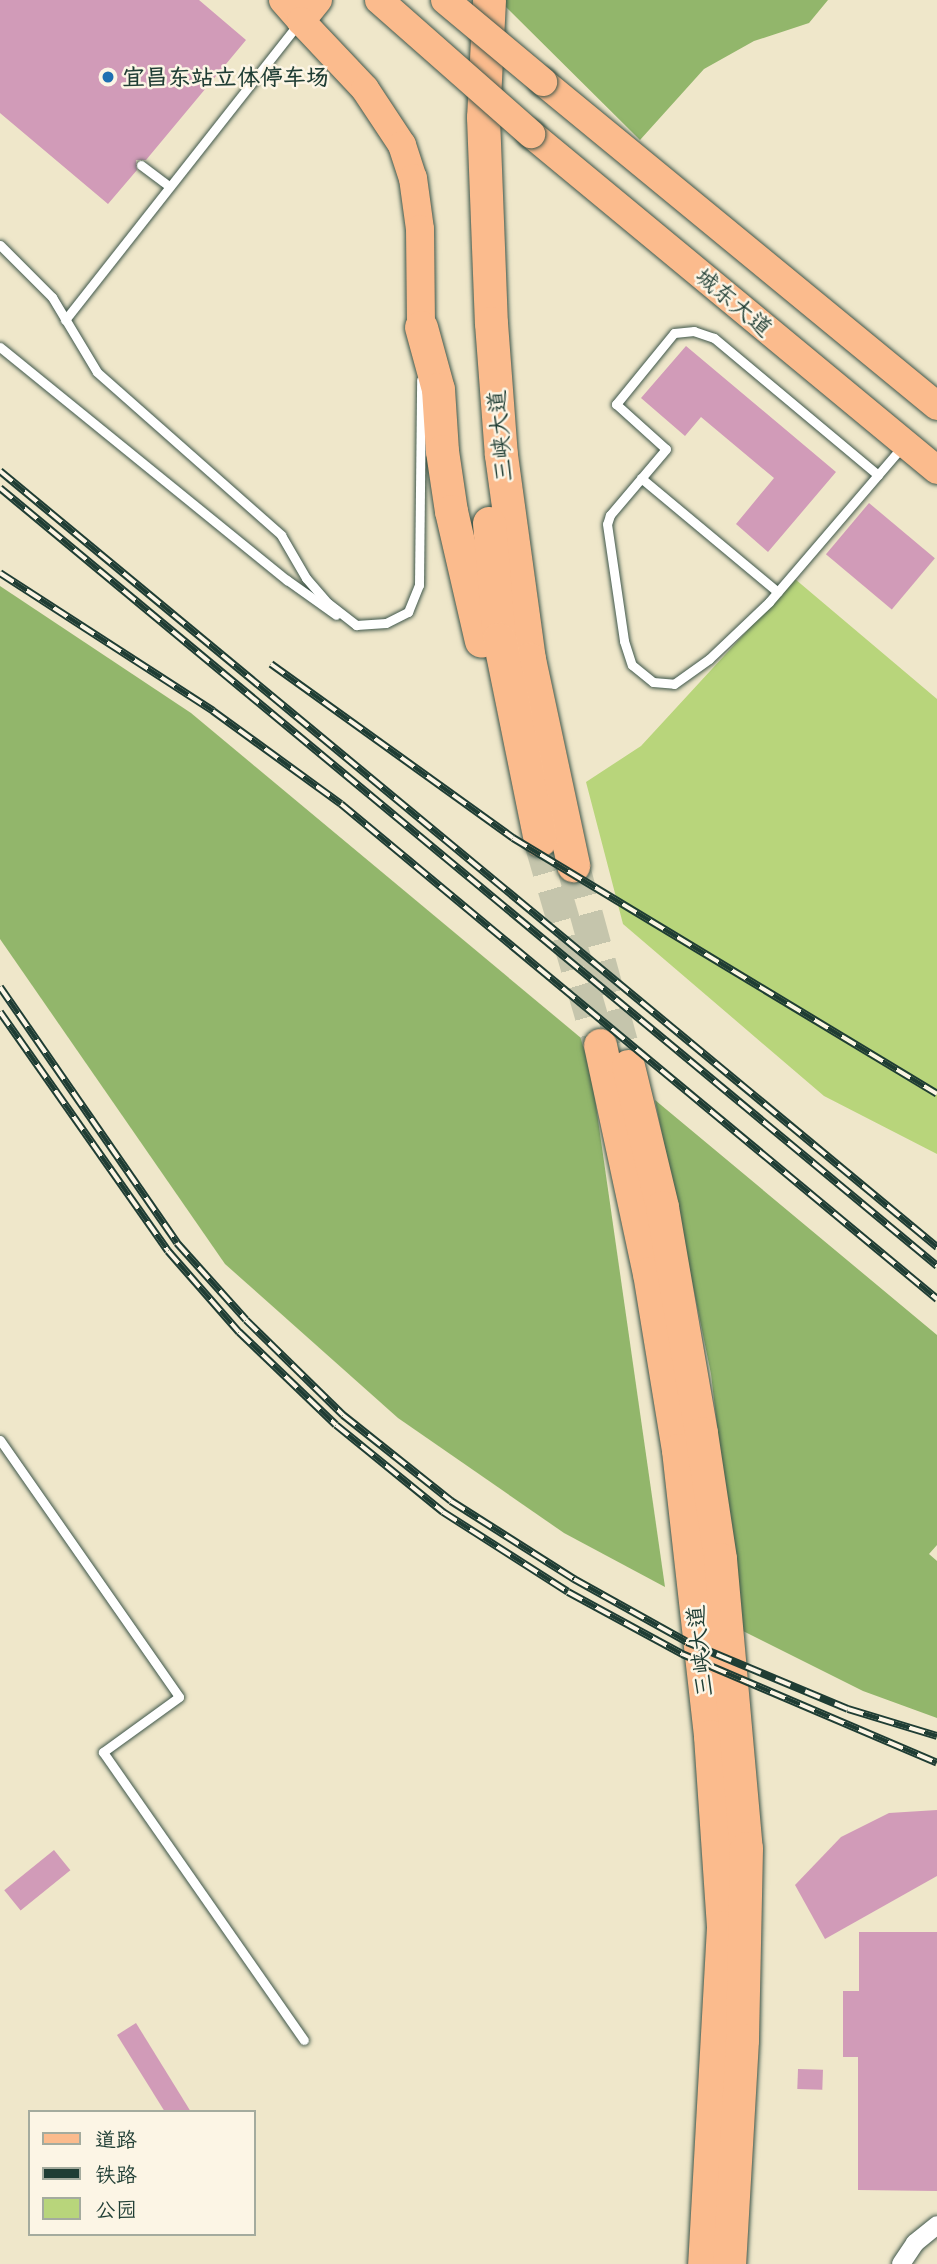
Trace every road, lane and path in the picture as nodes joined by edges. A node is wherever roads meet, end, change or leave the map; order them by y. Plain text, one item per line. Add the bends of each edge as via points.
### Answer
1 (283, 0) edge
2 (379, 0) edge
3 (444, 0) edge
4 (469, 0) edge
5 (489, 0) edge
6 (309, 11) edge
7 (141, 165) dead end
8 (169, 186) junction
9 (0, 245) edge
10 (65, 320) junction
11 (421, 327) junction
12 (0, 347) edge
13 (937, 406) edge
14 (905, 443) junction
15 (937, 470) edge
16 (878, 475) junction
17 (640, 478) junction
18 (778, 592) junction
19 (356, 625) junction
20 (573, 865) tunnel mouth
21 (600, 1045) tunnel mouth
22 (628, 1066) tunnel mouth
23 (0, 1440) edge
24 (304, 2040) dead end
25 (937, 2225) edge
26 (704, 2264) edge
27 (729, 2264) edge
28 (901, 2264) edge

1 - 6 main road
2 - 14 main road, 城东大道, bridge via 531,134
3 - 13 main road, bridge
4 - 11 highway, 三峡大道 via 463,114 470,316 499,639 540,840 503,742 451,511 438,389
5 - 20 highway, 三峡大道 via 483,117 501,455 528,659
6 - 8 lane
6 - 11 main road via 402,145 420,229
7 - 8 lane
8 - 10 lane
9 - 10 lane via 51,297
10 - 19 lane via 97,372 281,535 306,578
11 - 19 lane via 419,585 408,612 386,623
12 - 19 lane via 287,580 325,609
14 - 15 main road, 城东大道
14 - 16 lane
16 - 17 lane via 714,338 681,330 674,332 616,404 666,449
16 - 18 lane
17 - 18 lane
17 - 18 lane via 607,524 624,641 632,665 653,682 674,684 709,659
21 - 26 highway, 三峡大道 via 649,1273 678,1450 710,1736 723,1927
22 - 27 highway, 三峡大道 via 662,1207 705,1458 720,1559 746,1848 741,2066
23 - 24 lane via 179,1697 103,1752
25 - 28 street via 915,2243

